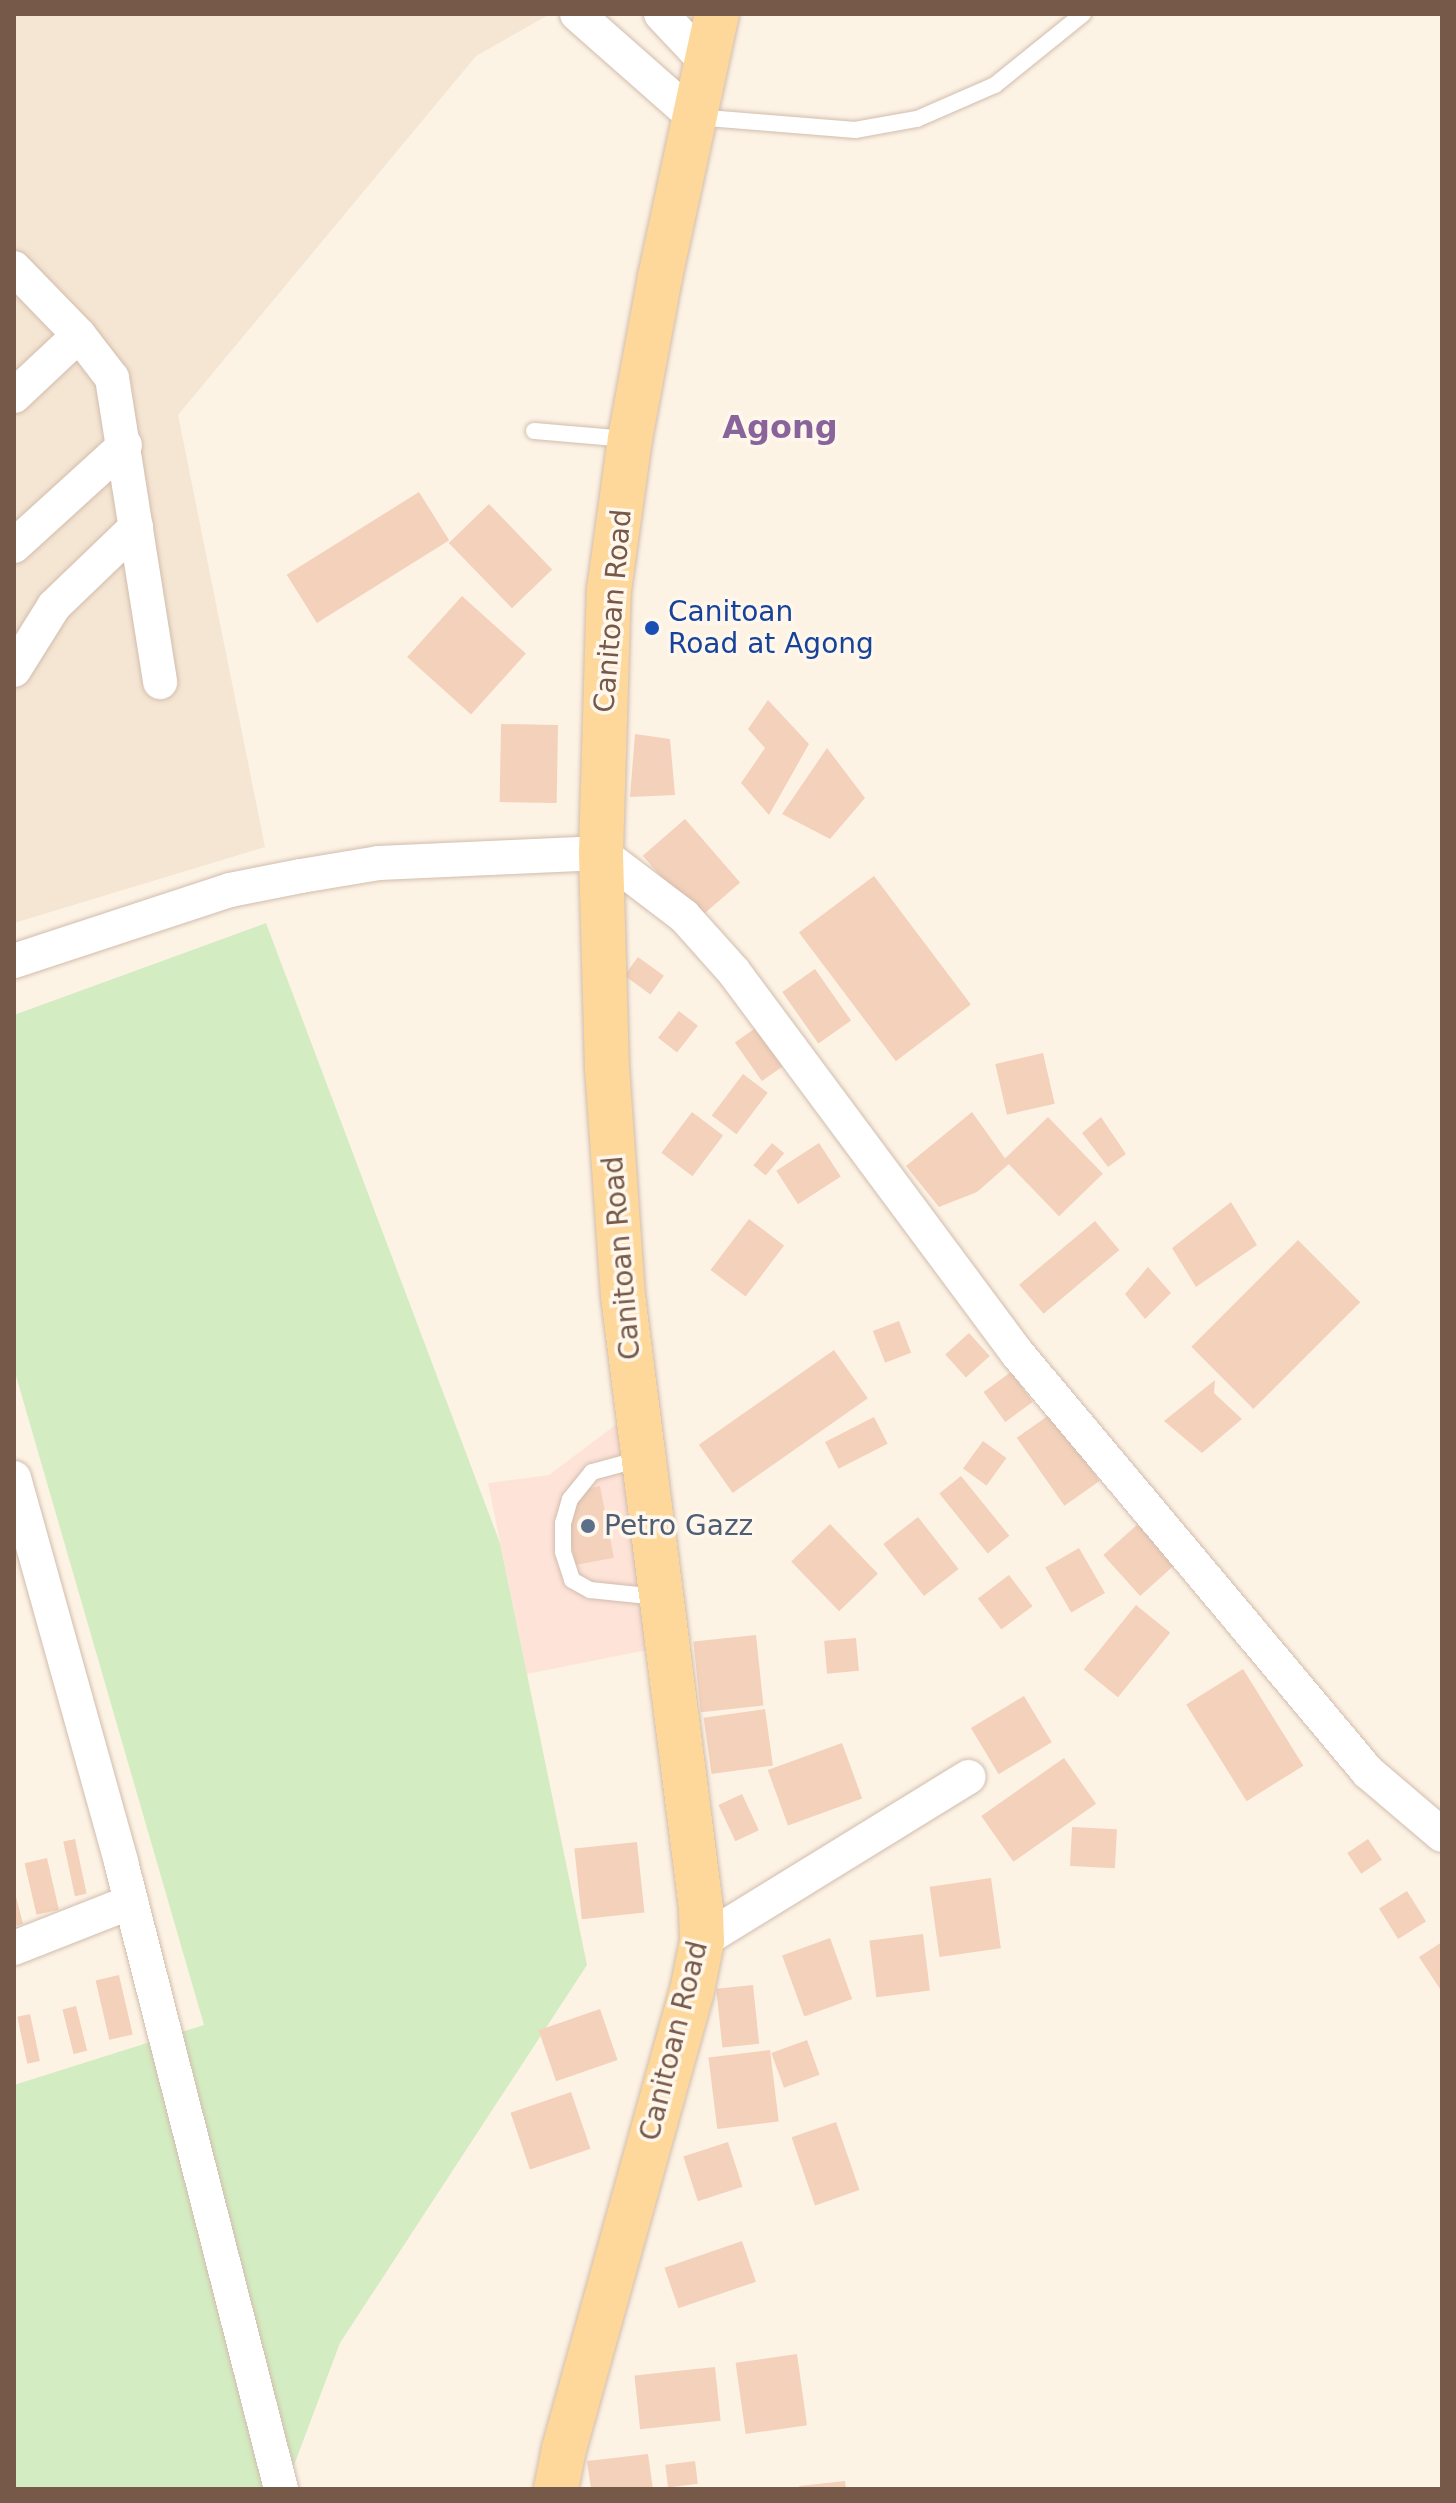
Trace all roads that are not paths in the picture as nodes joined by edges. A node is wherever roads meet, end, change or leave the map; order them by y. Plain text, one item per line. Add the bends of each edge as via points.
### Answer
1 (577, 14) edge
2 (661, 14) edge
3 (717, 14) edge
4 (1083, 14) edge
5 (706, 62) junction
6 (694, 117) junction
7 (14, 268) edge
8 (79, 335) junction
9 (14, 396) edge
10 (534, 431) dead end
11 (630, 439) junction
12 (125, 445) junction
13 (136, 527) junction
14 (14, 546) edge
15 (14, 670) edge
16 (160, 682) dead end
17 (601, 853) junction
18 (14, 961) edge
19 (642, 1459) junction
20 (14, 1478) edge
21 (662, 1597) junction
22 (969, 1777) dead end
23 (1442, 1835) edge
24 (131, 1902) junction
25 (702, 1941) junction
26 (14, 1948) edge
27 (281, 2489) edge
28 (556, 2489) edge

1 - 6 street
2 - 5 street
3 - 5 main road, Canitoan Road
4 - 6 lane via 995,85 917,119 855,130
5 - 6 main road, Canitoan Road
6 - 11 main road, Canitoan Road
7 - 8 street
8 - 9 street
8 - 12 street via 112,378
10 - 11 lane
11 - 17 main road, Canitoan Road via 609,590
12 - 13 street
12 - 14 street
13 - 15 street via 54,606
13 - 16 street
17 - 18 street via 379,863 301,876 230,890
17 - 19 main road, Canitoan Road via 609,1099 623,1296
17 - 23 street via 684,916 734,972 1017,1353 1368,1772
19 - 21 main road, Canitoan Road
19 - 21 lane via 592,1472 570,1499 563,1552 572,1580 590,1590
20 - 24 street
21 - 25 main road, Canitoan Road
22 - 25 street
24 - 26 street
24 - 27 street
25 - 28 main road, Canitoan Road

